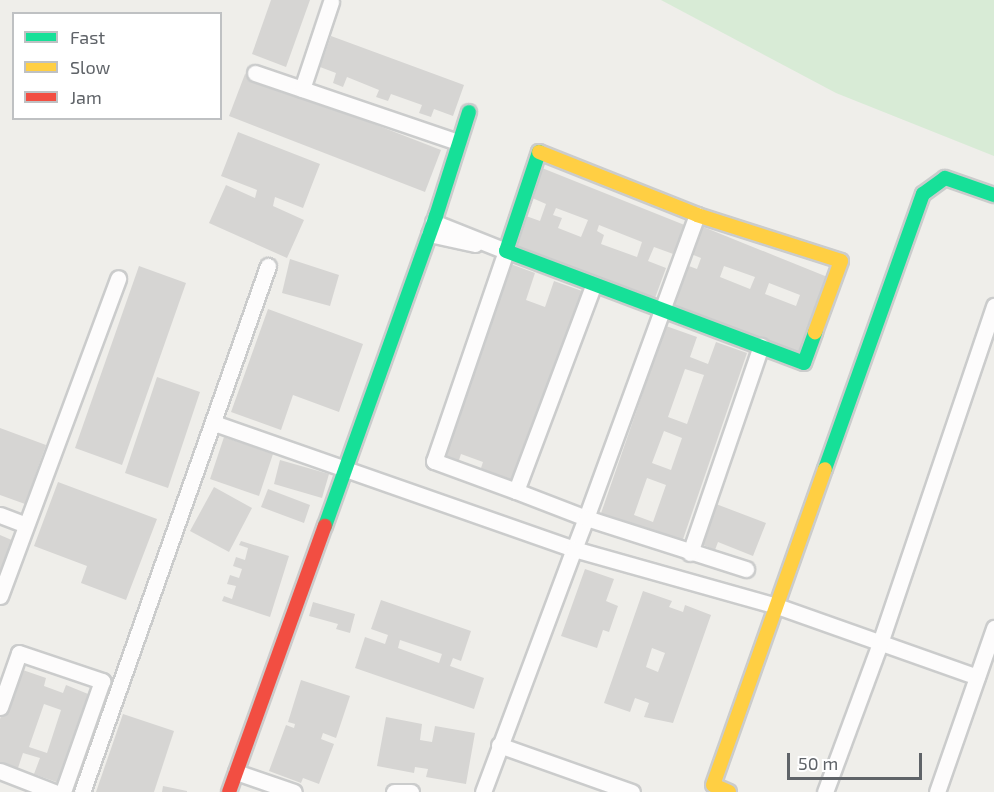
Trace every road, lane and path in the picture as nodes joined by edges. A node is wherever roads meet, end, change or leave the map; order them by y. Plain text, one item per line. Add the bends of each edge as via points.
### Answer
1 (331, 2) dead end
2 (255, 73) dead end
3 (302, 89) junction
4 (469, 112) dead end
5 (458, 142) junction
6 (994, 195) edge
7 (697, 215) junction
8 (431, 228) junction
9 (506, 251) junction
10 (268, 267) dead end
11 (118, 278) dead end
12 (593, 286) junction
13 (994, 306) edge
14 (662, 309) junction
15 (761, 346) junction
16 (214, 423) junction
17 (344, 467) junction
18 (516, 491) junction
19 (0, 515) edge
20 (586, 518) junction
21 (24, 524) junction
22 (574, 549) junction
23 (690, 553) junction
24 (746, 569) dead end
25 (0, 596) edge
26 (777, 606) junction
27 (994, 628) edge
28 (880, 643) junction
29 (977, 677) junction
30 (0, 707) edge
31 (499, 745) junction
32 (0, 771) edge
33 (236, 772) junction
34 (54, 792) edge
35 (63, 792) edge
36 (82, 792) edge
37 (229, 792) edge
38 (294, 792) edge
39 (394, 792) edge
40 (411, 792) edge
41 (483, 792) edge
42 (632, 792) edge
43 (729, 792) edge
44 (825, 792) edge
45 (937, 792) edge

1 - 3 street
2 - 3 street
3 - 5 street
4 - 5 street
5 - 8 street
6 - 26 street via 945,178 923,194
7 - 9 street via 539,152
7 - 14 street
7 - 15 street via 841,261 804,363
8 - 9 street via 471,245 481,242
8 - 17 street
9 - 12 street
9 - 18 street via 434,461
10 - 16 street
11 - 21 street
12 - 14 street
12 - 18 street
13 - 28 street
14 - 15 street
14 - 20 street
15 - 23 street
16 - 17 street
16 - 36 street
17 - 22 street
17 - 33 street
18 - 20 street
19 - 21 street
20 - 22 street
20 - 23 street
21 - 25 street
22 - 26 street
22 - 31 street
23 - 24 street
26 - 28 street
26 - 43 street via 713,785
27 - 29 street
28 - 29 street
28 - 44 street
29 - 45 street
30 - 35 street via 19,653 102,681
31 - 41 street
31 - 42 street
32 - 34 street
33 - 37 street
33 - 38 street
39 - 40 street

